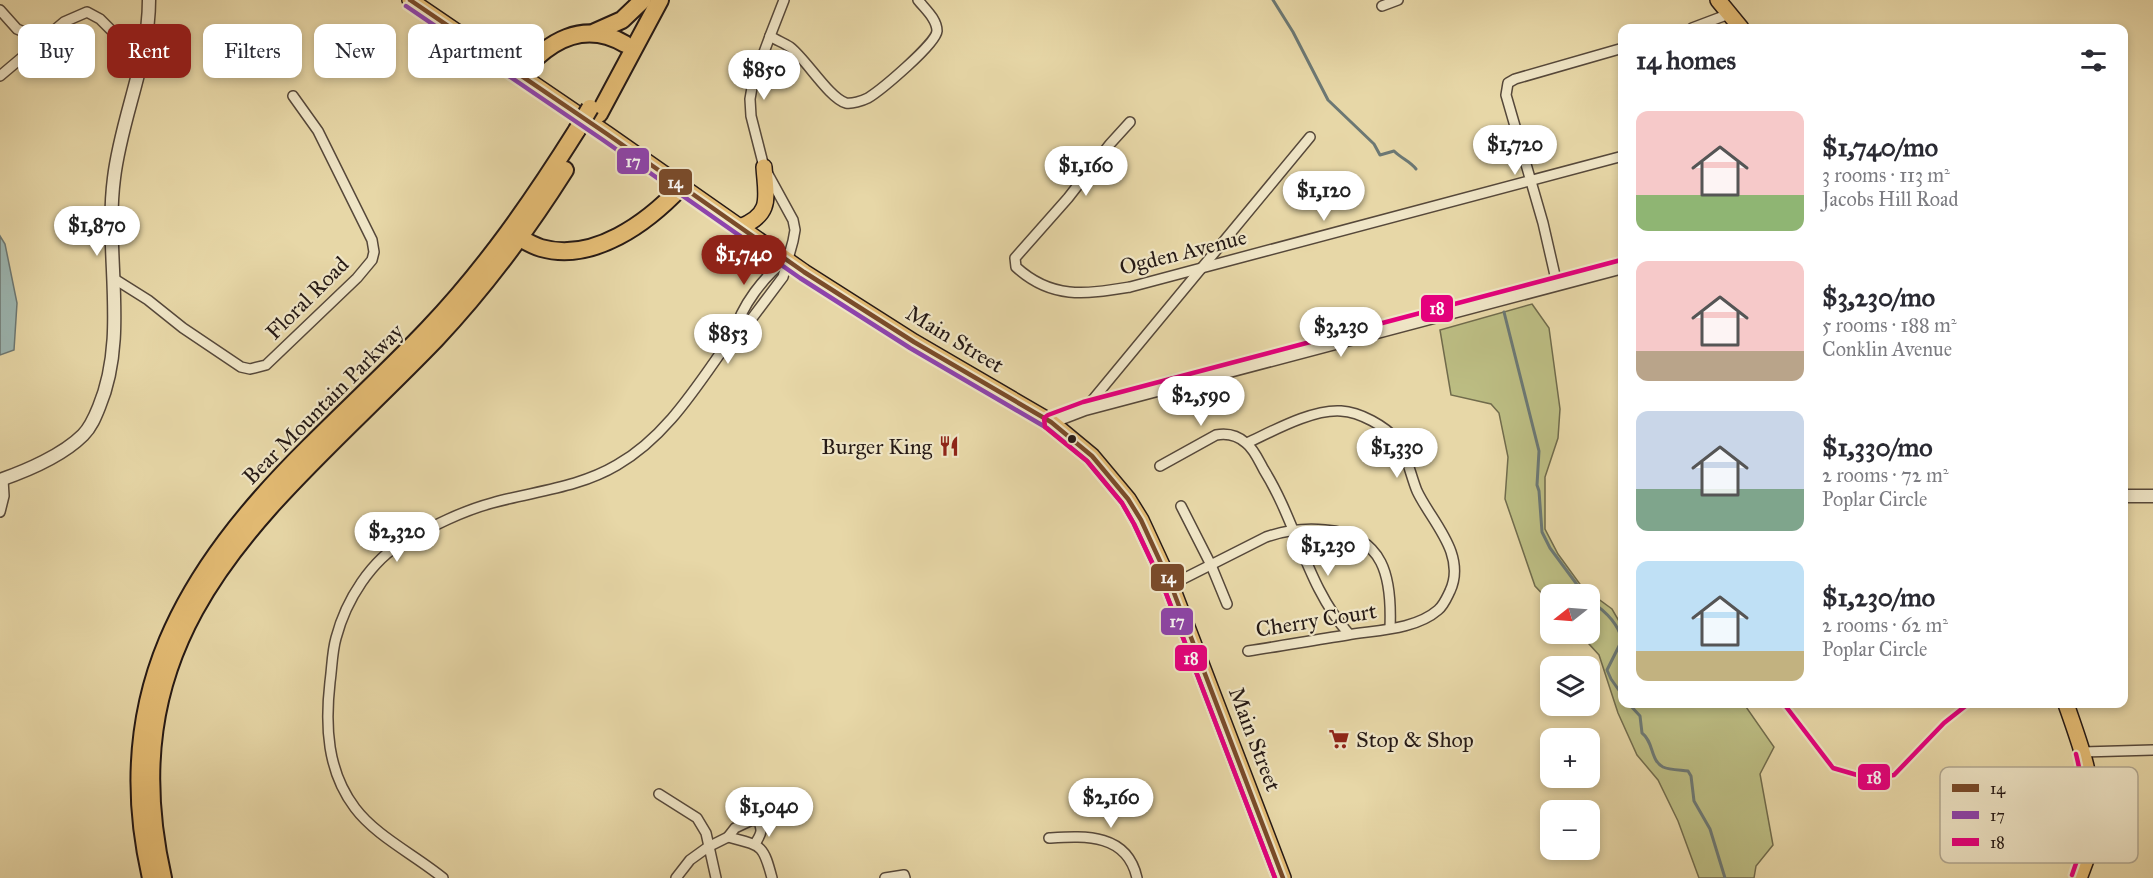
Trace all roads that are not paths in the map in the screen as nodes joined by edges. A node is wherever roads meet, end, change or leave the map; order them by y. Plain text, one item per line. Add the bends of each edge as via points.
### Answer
1 (149, 0) edge
2 (410, 0) edge
3 (646, 0) edge
4 (660, 0) edge
5 (784, 0) edge
6 (918, 0) edge
7 (1398, 0) edge
8 (1718, 0) edge
9 (1382, 6) dead end
10 (0, 10) edge
11 (1729, 14) junction
12 (62, 24) edge
13 (146, 24) edge
14 (445, 24) edge
15 (1703, 24) edge
16 (1738, 24) edge
17 (107, 27) edge
18 (18, 29) edge
19 (591, 34) junction
20 (770, 36) junction
21 (625, 44) junction
22 (1618, 49) edge
23 (544, 50) edge
24 (18, 61) edge
25 (0, 76) edge
26 (137, 78) edge
27 (524, 78) edge
28 (293, 96) dead end
29 (595, 111) junction
30 (1130, 122) dead end
31 (582, 133) junction
32 (1310, 137) dead end
33 (1618, 157) edge
34 (764, 167) junction
35 (1530, 180) junction
36 (681, 187) junction
37 (740, 227) junction
38 (520, 238) junction
39 (787, 259) junction
40 (1618, 268) edge
41 (1200, 270) junction
42 (113, 278) junction
43 (1557, 284) junction
44 (1084, 409) junction
45 (1050, 422) junction
46 (1246, 443) junction
47 (1160, 466) dead end
48 (2, 480) edge
49 (2128, 496) edge
50 (2153, 496) edge
51 (1181, 506) dead end
52 (0, 512) edge
53 (1292, 530) junction
54 (1211, 565) junction
55 (1171, 585) junction
56 (1227, 604) dead end
57 (1390, 628) junction
58 (1349, 634) junction
59 (1248, 651) dead end
60 (2068, 708) edge
61 (2153, 750) edge
62 (2083, 752) junction
63 (2086, 767) edge
64 (660, 794) dead end
65 (728, 837) junction
66 (1049, 838) dead end
67 (754, 844) junction
68 (708, 847) junction
69 (2084, 863) edge
70 (150, 878) edge
71 (164, 878) edge
72 (443, 878) edge
73 (676, 878) edge
74 (716, 878) edge
75 (772, 878) edge
76 (885, 878) edge
77 (905, 878) edge
78 (1137, 878) edge
79 (1283, 878) edge
80 (2079, 878) edge

1 - 13 street
2 - 14 main road, Main Street
3 - 19 highway via 622,20
3 - 21 highway, Bear Mountain Parkway
4 - 29 highway, Bear Mountain Parkway
5 - 20 street
6 - 20 street via 934,20 936,35 927,48 881,88 850,104 833,94 790,47
7 - 9 street
8 - 11 main road
10 - 18 street
11 - 15 street
11 - 16 main road
12 - 17 street via 87,12
19 - 21 highway via 610,36
19 - 23 highway via 568,38
20 - 34 street via 750,99
21 - 29 highway, Bear Mountain Parkway
22 - 35 street via 1508,83 1506,95
24 - 25 street
26 - 42 street via 115,165
27 - 36 main road, Main Street
28 - 42 street, Floral Road via 318,131 372,240 372,260 357,278 266,365 250,369 225,357
29 - 31 highway, Bear Mountain Parkway, bridge
30 - 41 street, Ogden Avenue via 1014,263 1024,275 1054,290 1072,293 1130,287
31 - 38 highway, Bear Mountain Parkway
31 - 70 highway, Bear Mountain Parkway via 478,272 415,342 271,486 208,564 181,609 151,684 141,736 139,807
32 - 41 street
33 - 35 street, Ogden Avenue
34 - 37 main road via 765,209 757,219
34 - 39 street via 793,220 794,241
35 - 41 street, Ogden Avenue
35 - 43 street
36 - 37 main road, Main Street
36 - 38 highway via 644,222 604,242 555,250
37 - 39 main road, Main Street
38 - 71 highway, Bear Mountain Parkway via 442,332 270,507 226,561 194,612 166,676 153,745 153,814
39 - 45 main road, Main Street via 915,342
39 - 72 street via 783,277 747,325 734,334 667,425 646,446 592,478 492,503 404,542 384,555 346,608 335,639 327,708 328,745 339,780 354,807 372,826
40 - 43 street
41 - 44 street
42 - 48 street via 112,363 93,423 83,435 43,462
43 - 44 street
44 - 45 street
45 - 55 main road, Main Street via 1092,456 1128,499
46 - 47 street via 1225,433 1216,435
46 - 53 street via 1273,483
46 - 57 street, Cherry Court via 1307,418 1341,411 1365,418 1398,441 1419,496 1447,541 1454,571 1453,585 1440,609 1424,619
48 - 52 street
49 - 50 street
51 - 54 street
53 - 54 street via 1266,537
53 - 57 street via 1344,533 1376,553 1386,574
53 - 58 street via 1328,607
54 - 55 street
54 - 56 street
55 - 79 main road, Main Street
57 - 58 street, Cherry Court
58 - 59 street, Cherry Court
60 - 62 main road
61 - 62 street
62 - 63 main road
64 - 68 street via 697,818 706,832
65 - 67 street
65 - 67 street via 735,828 758,821 762,831
65 - 68 street
66 - 78 street via 1110,842 1130,859
67 - 75 street via 764,850
68 - 73 street via 690,860
68 - 74 street
69 - 80 main road
76 - 77 street via 904,874

